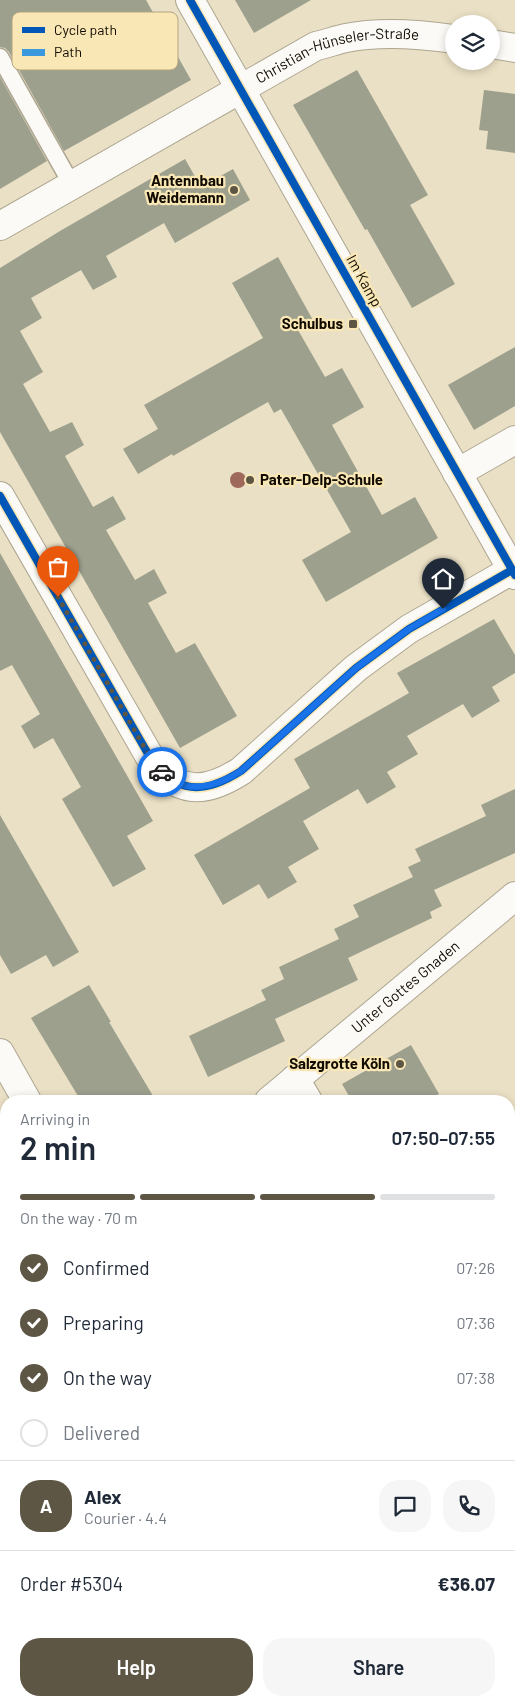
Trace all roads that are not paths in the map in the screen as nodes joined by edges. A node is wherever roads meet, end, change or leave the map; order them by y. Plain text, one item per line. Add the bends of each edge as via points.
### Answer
1 (190, 0) edge
2 (445, 38) edge
3 (500, 46) edge
4 (515, 48) edge
5 (0, 57) edge
6 (240, 89) junction
7 (72, 185) junction
8 (0, 226) edge
9 (515, 440) edge
10 (457, 473) junction
11 (0, 496) edge
12 (513, 572) edge
13 (515, 896) edge
14 (0, 1054) edge
15 (302, 1090) edge
16 (24, 1095) edge
17 (287, 1095) edge

1 - 6 street, Im Kamp
2 - 6 street, Christian-Hünseler-Straße via 380,35 347,38 316,46
3 - 4 street
5 - 7 lane
6 - 7 street, Christian-Hünseler-Straße
6 - 10 street, Im Kamp
7 - 8 street, Christian-Hünseler-Straße
9 - 10 street
10 - 12 street, Im Kamp
11 - 12 street via 155,766 177,784 191,788 226,781 241,771 356,668 409,629
13 - 15 street, Unter Gottes Gnaden
14 - 16 street
15 - 17 street, Unter Gottes Gnaden

